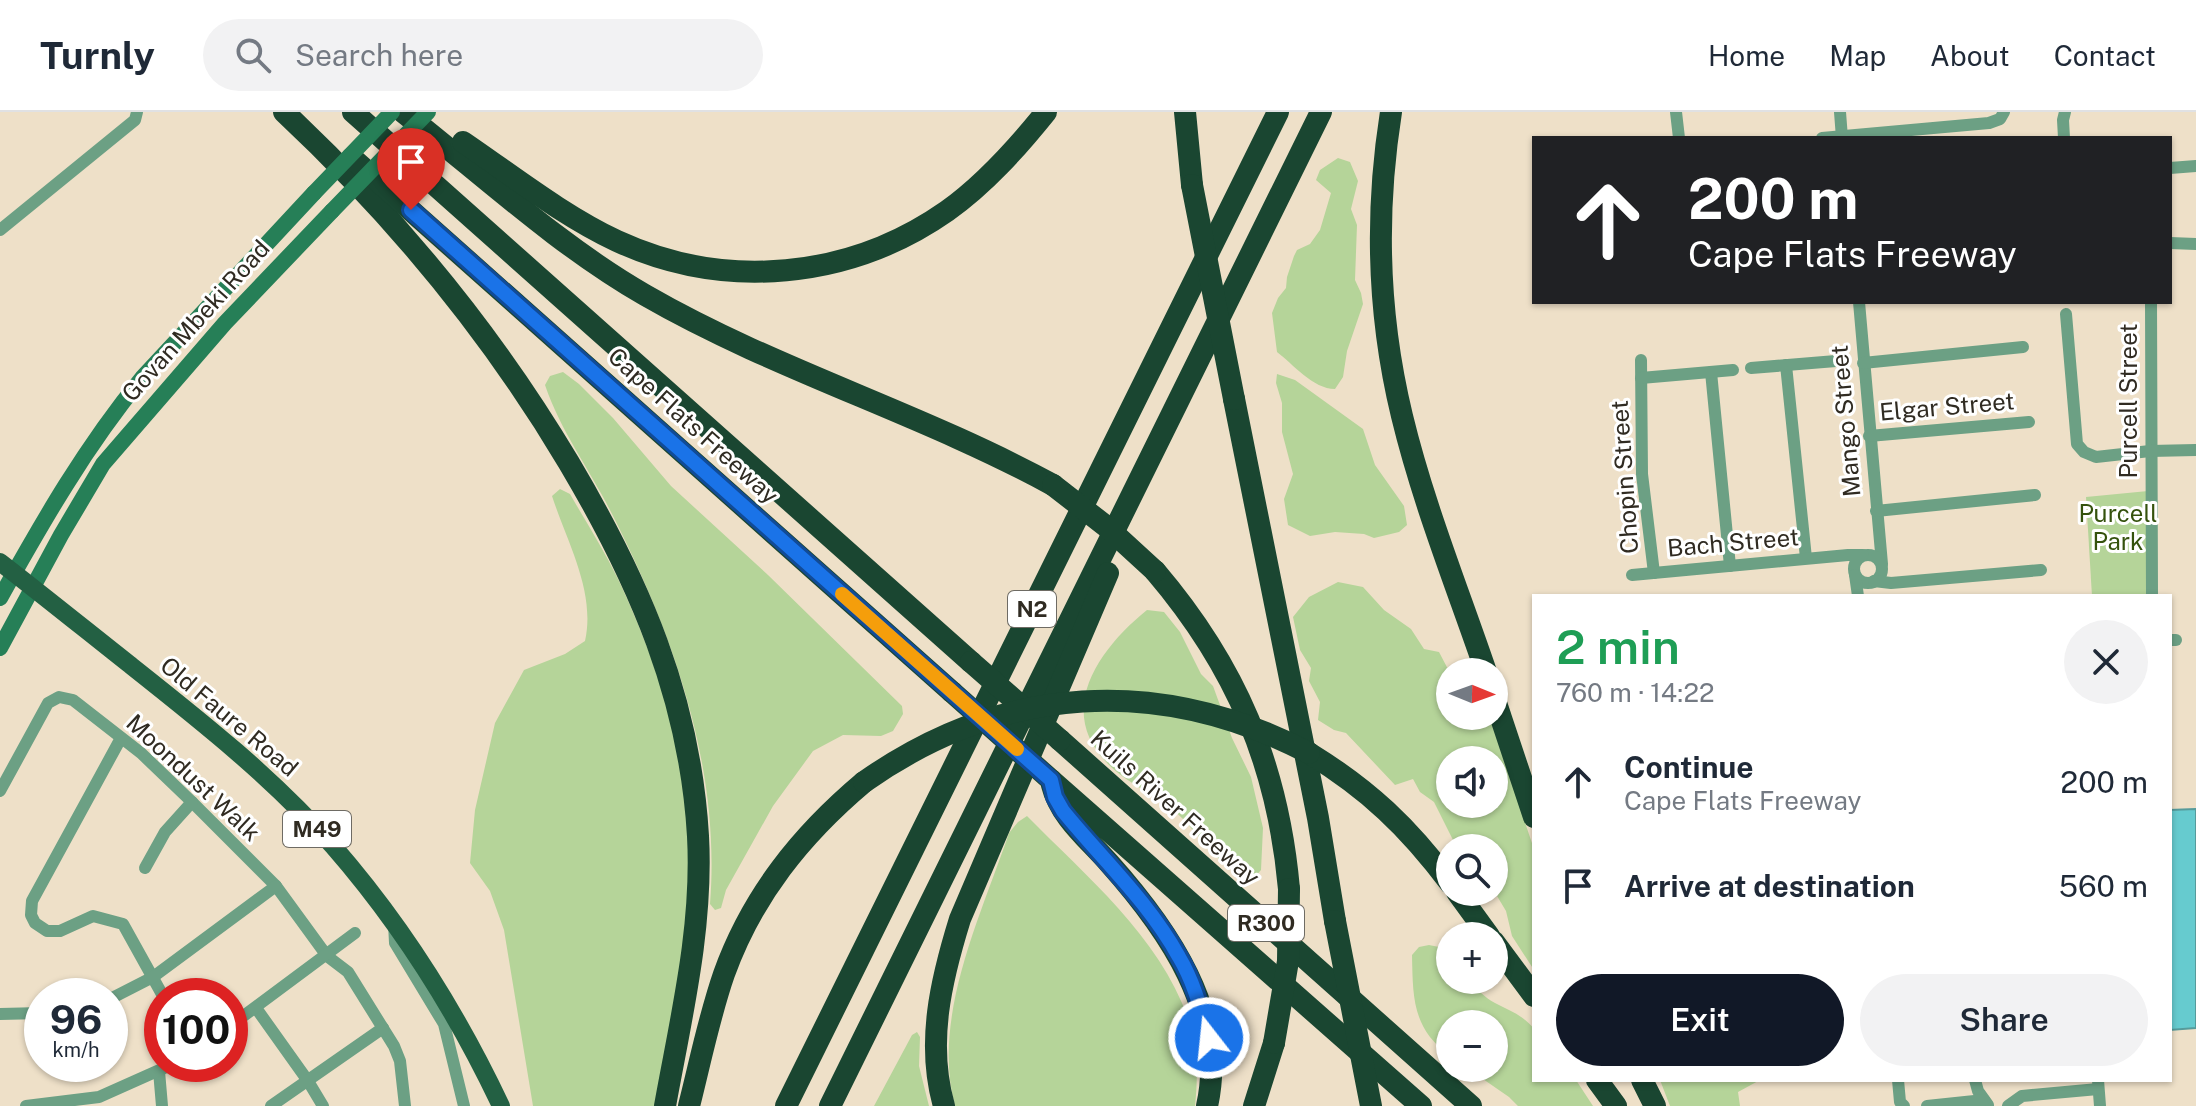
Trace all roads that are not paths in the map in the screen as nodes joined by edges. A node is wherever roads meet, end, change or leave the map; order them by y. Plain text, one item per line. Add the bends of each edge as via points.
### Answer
1 (137, 112) edge
2 (284, 112) edge
3 (301, 112) edge
4 (353, 112) edge
5 (392, 112) edge
6 (403, 112) edge
7 (414, 112) edge
8 (428, 112) edge
9 (1046, 112) edge
10 (1185, 112) edge
11 (1278, 112) edge
12 (1321, 112) edge
13 (1391, 112) edge
14 (1676, 112) edge
15 (1840, 112) edge
16 (2004, 112) edge
17 (2065, 112) edge
18 (1679, 136) edge
19 (1842, 136) edge
20 (1852, 136) edge
21 (2064, 136) edge
22 (2196, 166) edge
23 (2172, 168) edge
24 (0, 230) edge
25 (2172, 243) edge
26 (2196, 244) edge
27 (1859, 304) edge
28 (2151, 304) edge
29 (2066, 314) dead end
30 (2023, 347) dead end
31 (1641, 360) dead end
32 (1836, 361) dead end
33 (1863, 363) junction
34 (1786, 365) junction
35 (1751, 368) dead end
36 (1733, 370) dead end
37 (1711, 372) junction
38 (1641, 378) junction
39 (2029, 422) dead end
40 (1869, 436) junction
41 (2196, 450) edge
42 (2150, 451) junction
43 (1145, 468) junction
44 (2035, 495) dead end
45 (1876, 511) junction
46 (1878, 537) junction
47 (1837, 555) junction
48 (1865, 555) junction
49 (1806, 558) junction
50 (1730, 566) junction
51 (1882, 567) junction
52 (7, 568) edge
53 (2041, 570) dead end
54 (1654, 573) junction
55 (1855, 573) junction
56 (1632, 575) dead end
57 (1872, 582) junction
58 (1909, 582) junction
59 (33, 588) junction
60 (1858, 594) edge
61 (1860, 594) edge
62 (2152, 594) edge
63 (0, 598) edge
64 (0, 648) edge
65 (1481, 658) edge
66 (1505, 730) edge
67 (121, 738) junction
68 (1060, 740) joint
69 (1051, 780) junction
70 (0, 791) edge
71 (192, 802) junction
72 (1532, 811) edge
73 (1436, 866) edge
74 (145, 868) dead end
75 (276, 886) junction
76 (394, 923) junction
77 (355, 933) dead end
78 (327, 956) junction
79 (1508, 961) edge
80 (153, 977) junction
81 (128, 990) edge
82 (1532, 993) edge
83 (256, 1008) junction
84 (24, 1013) edge
85 (0, 1014) edge
86 (248, 1014) edge
87 (383, 1028) junction
88 (144, 1078) edge
89 (308, 1081) junction
90 (160, 1082) edge
91 (1598, 1082) edge
92 (1643, 1082) edge
93 (1898, 1082) edge
94 (1976, 1082) edge
95 (2098, 1084) edge
96 (82, 1103) edge
97 (1986, 1103) edge
98 (1942, 1105) edge
99 (26, 1106) edge
100 (162, 1106) edge
101 (271, 1106) edge
102 (323, 1106) edge
103 (405, 1106) edge
104 (464, 1106) edge
105 (501, 1106) edge
106 (665, 1106) edge
107 (689, 1106) edge
108 (786, 1106) edge
109 (830, 1106) edge
110 (944, 1106) edge
111 (1207, 1106) edge
112 (1254, 1106) edge
113 (1371, 1106) edge
114 (1421, 1106) edge
115 (1471, 1106) edge
116 (1616, 1106) edge
117 (1655, 1106) edge
118 (1904, 1106) edge
119 (1927, 1106) edge
120 (2008, 1106) edge
121 (2100, 1106) edge

1 - 24 street via 135,120
2 - 106 highway via 374,199 497,351 603,521 660,649 686,736 698,851 690,973
3 - 69 highway, Cape Flats Freeway / R300, bridge
4 - 68 highway, Cape Flats Freeway / R300, bridge
5 - 52 main road, Govan Mbeki Road, bridge via 142,378
6 - 112 highway, bridge via 570,244 644,294 1053,485 1155,571 1203,633 1238,694 1265,759 1281,822 1289,889 1288,961 1274,1043
7 - 9 highway via 615,240 684,264 752,272 845,260 909,235 989,176
8 - 59 main road, Govan Mbeki Road, bridge via 225,323 103,464
10 - 113 highway, bridge via 1192,185
11 - 108 highway, N2
12 - 43 highway, N2
13 - 65 highway via 1381,261 1394,382 1412,456
14 - 18 street
15 - 19 street
16 - 20 street via 1989,123
17 - 21 street
22 - 23 street
25 - 26 street
27 - 33 street, Mango Street
28 - 42 street, Purcell Street
29 - 42 street via 2077,444 2087,455 2100,457
30 - 33 street
31 - 38 street, Chopin Street
32 - 34 street
33 - 40 street, Mango Street
34 - 35 street
34 - 49 street
36 - 37 street, Chopin Street
37 - 38 street, Chopin Street
37 - 50 street
38 - 54 street, Chopin Street via 1642,474
39 - 40 street, Elgar Street
40 - 45 street, Mango Street
41 - 42 street
42 - 62 street, Purcell Street
43 - 109 highway, N2
43 - 110 highway via 1117,552 946,962 936,1042
44 - 45 street
45 - 46 street, Mango Street
46 - 48 street
46 - 51 street, Mango Street
47 - 48 street, Bach Street
47 - 49 street, Bach Street
47 - 55 street
48 - 51 street via 1879,559
48 - 55 street
49 - 50 street, Bach Street
50 - 54 street, Bach Street
51 - 57 street
51 - 58 street via 1892,578
52 - 59 main road, M49
52 - 63 main road, Govan Mbeki Road
53 - 58 street
54 - 56 street, Bach Street
55 - 57 street
55 - 60 street
57 - 58 street
57 - 61 street
59 - 64 main road, Govan Mbeki Road
59 - 76 main road, Old Faure Road / M49 via 263,775 333,846
66 - 72 highway
67 - 70 street, Moondust Walk via 73,700 59,697 48,703
67 - 71 street, Moondust Walk
67 - 80 street via 32,901 31,915 40,928 53,932 93,916 116,920 128,931
68 - 115 highway, Kuils River Freeway / R300
69 - 111 highway via 1063,811 1141,901 1185,968 1209,1038
69 - 114 highway, R300
71 - 74 street via 165,832
71 - 75 street, Moondust Walk
73 - 107 highway, bridge via 1399,821 1339,771 1260,729 1194,709 1125,700 1055,703 986,718 915,748 864,782 798,845 743,928 723,976
75 - 78 street, Moondust Walk
75 - 80 street
76 - 104 street via 395,943 444,1024
76 - 105 main road, Old Faure Road / M49 via 449,1006
77 - 78 street
78 - 83 street
78 - 87 street, Moondust Walk via 348,972
79 - 82 highway
80 - 81 street
83 - 86 street
83 - 89 street
84 - 85 street
87 - 89 street
87 - 103 street, Moondust Walk via 400,1061
88 - 96 street
89 - 101 street
89 - 102 street
90 - 100 street
91 - 116 highway
92 - 117 highway
93 - 118 street
94 - 97 street
95 - 120 street via 2022,1096
95 - 121 street
96 - 99 street
97 - 98 street
98 - 119 street

